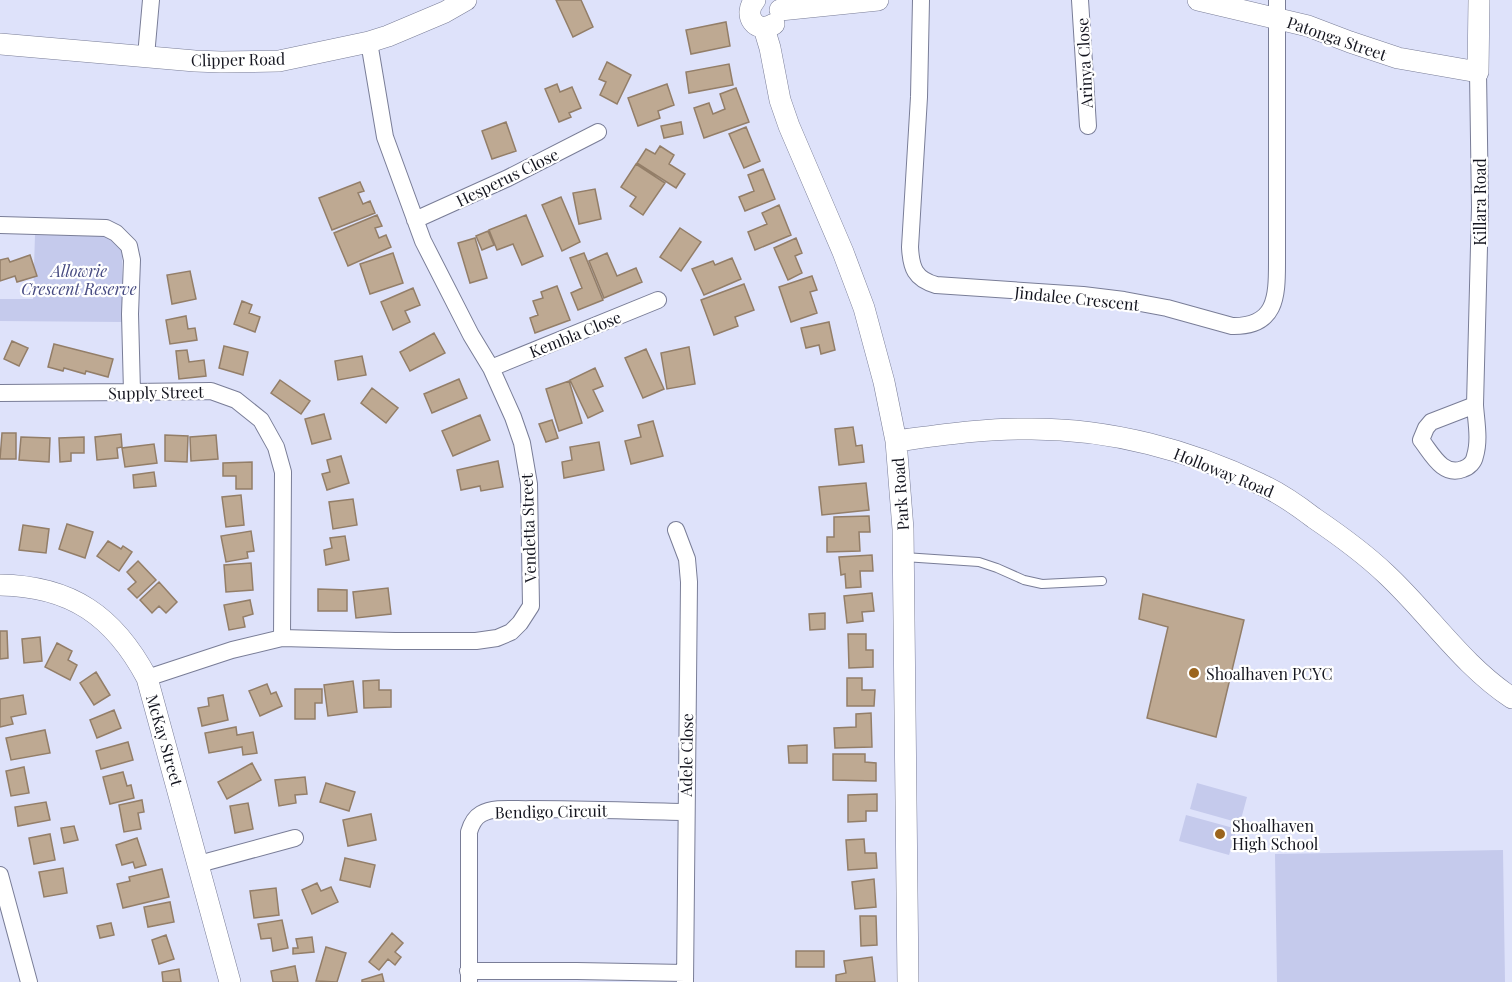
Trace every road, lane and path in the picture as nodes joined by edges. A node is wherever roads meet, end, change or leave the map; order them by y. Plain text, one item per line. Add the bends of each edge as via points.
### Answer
1 (151, 0) edge
2 (466, 0) edge
3 (755, 0) edge
4 (878, 0) edge
5 (921, 0) edge
6 (1080, 0) edge
7 (1198, 0) edge
8 (1479, 0) edge
9 (777, 5) edge
10 (1277, 9) edge
11 (764, 28) junction
12 (369, 42) junction
13 (0, 44) edge
14 (146, 56) junction
15 (1478, 72) junction
16 (1088, 126) dead end
17 (598, 132) dead end
18 (415, 220) junction
19 (0, 225) edge
20 (658, 300) dead end
21 (491, 368) junction
22 (132, 392) junction
23 (0, 393) edge
24 (1475, 405) dead end
25 (896, 441) junction
26 (676, 530) dead end
27 (904, 557) junction
28 (1102, 581) dead end
29 (0, 585) edge
30 (282, 638) junction
31 (147, 678) junction
32 (1512, 698) edge
33 (686, 812) junction
34 (295, 838) dead end
35 (199, 864) junction
36 (0, 875) edge
37 (469, 977) edge
38 (685, 978) edge
39 (29, 982) edge
40 (230, 982) edge
41 (908, 982) edge

1 - 14 street
2 - 12 street, Clipper Road
3 - 11 street, Park Road via 750,17
4 - 9 street
5 - 10 street, Jindalee Crescent via 910,247 912,266 921,278 936,285 1124,300 1232,326 1258,321 1272,308 1275,299
6 - 16 street, Arinya Close
7 - 10 street, Patonga Street
8 - 15 street, Killara Road
9 - 11 street via 780,16 771,27
10 - 15 street, Patonga Street via 1308,26 1387,55
11 - 25 street, Park Road via 789,126 864,308
12 - 14 street, Clipper Road via 279,61 221,62
12 - 18 street, Vendetta Street via 385,137
13 - 14 street, Clipper Road
15 - 24 street, Killara Road via 1480,207
17 - 18 street, Hesperus Close
18 - 21 street, Vendetta Street
19 - 22 street via 106,228 129,246
20 - 21 street, Kembla Close
21 - 30 street, Vendetta Street via 522,443 529,484 531,606 520,623 497,638 476,641
22 - 23 street, Supply Street
22 - 30 street, Supply Street via 211,391 236,400 261,420 276,447 283,472
25 - 27 street, Park Road
25 - 32 street, Holloway Road via 967,432 1071,430 1131,439 1193,456 1261,484 1342,537 1386,574 1468,662
26 - 33 street, Adele Close via 687,560 689,582
27 - 28 lane via 979,562 1041,584
27 - 41 street, Park Road
29 - 31 street, McKay Street via 37,587 80,603 121,637
30 - 31 street, Vendetta Street
31 - 35 street, McKay Street
33 - 37 street, Bendigo Circuit via 576,809 481,814 469,832
33 - 38 street, Adele Close
34 - 35 street
35 - 40 street, McKay Street
36 - 39 street
37 - 38 street via 577,971

